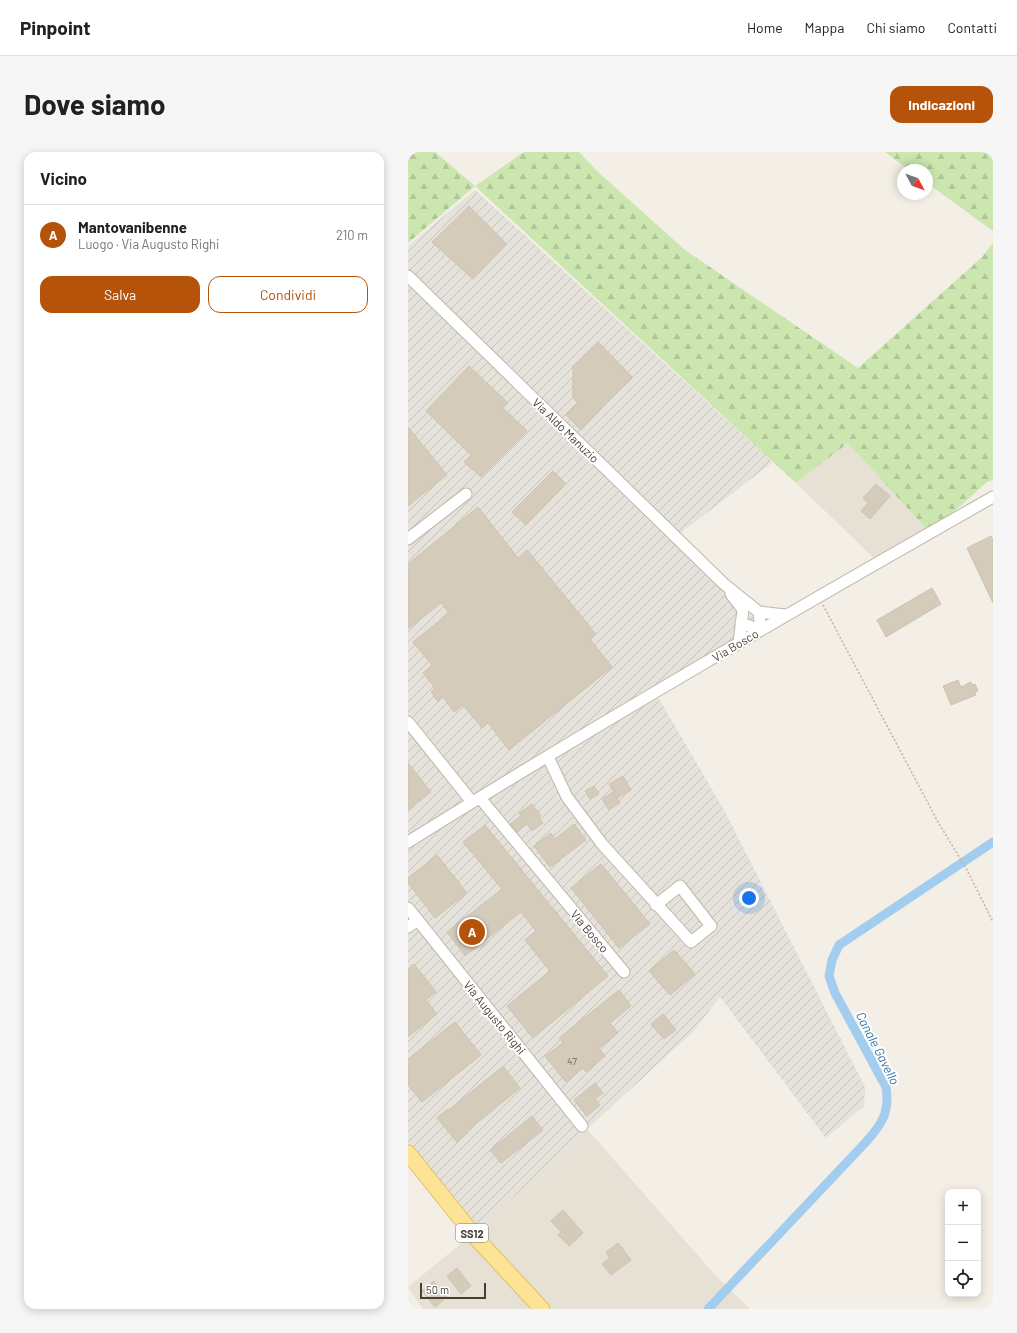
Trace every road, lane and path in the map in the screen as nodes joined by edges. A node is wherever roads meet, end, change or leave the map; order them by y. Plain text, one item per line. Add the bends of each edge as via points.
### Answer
1 (408, 276) edge
2 (466, 494) dead end
3 (993, 497) edge
4 (408, 540) edge
5 (724, 584) junction
6 (818, 596) junction
7 (759, 612) junction
8 (786, 615) junction
9 (741, 623) junction
10 (761, 630) junction
11 (739, 643) junction
12 (408, 722) edge
13 (548, 757) junction
14 (476, 800) junction
15 (408, 842) edge
16 (656, 905) junction
17 (408, 908) edge
18 (418, 920) junction
19 (993, 922) edge
20 (408, 927) edge
21 (624, 972) dead end
22 (582, 1126) dead end
23 (408, 1153) edge
24 (542, 1309) edge

1 - 5 street, Via Aldo Manuzio
2 - 4 street
3 - 6 street, Via Bosco
5 - 7 street, Via Aldo Manuzio
5 - 9 street, Via Aldo Manuzio via 743,610
6 - 8 street, Via Bosco
6 - 19 path via 938,822 969,873
7 - 8 street
7 - 10 street
8 - 10 street, Via Bosco
9 - 10 street
9 - 11 street, Via Aldo Manuzio
10 - 11 street, Via Bosco
11 - 13 street, Via Bosco
12 - 14 street
13 - 14 street, Via Bosco
13 - 16 street via 567,797 602,844
14 - 15 street, Via Bosco
14 - 21 street, Via Bosco
16 - 16 street via 691,942 712,926 680,886
17 - 18 street, Via Augusto Righi
18 - 20 street
18 - 22 street, Via Augusto Righi
23 - 24 main road, SS12 via 477,1239

